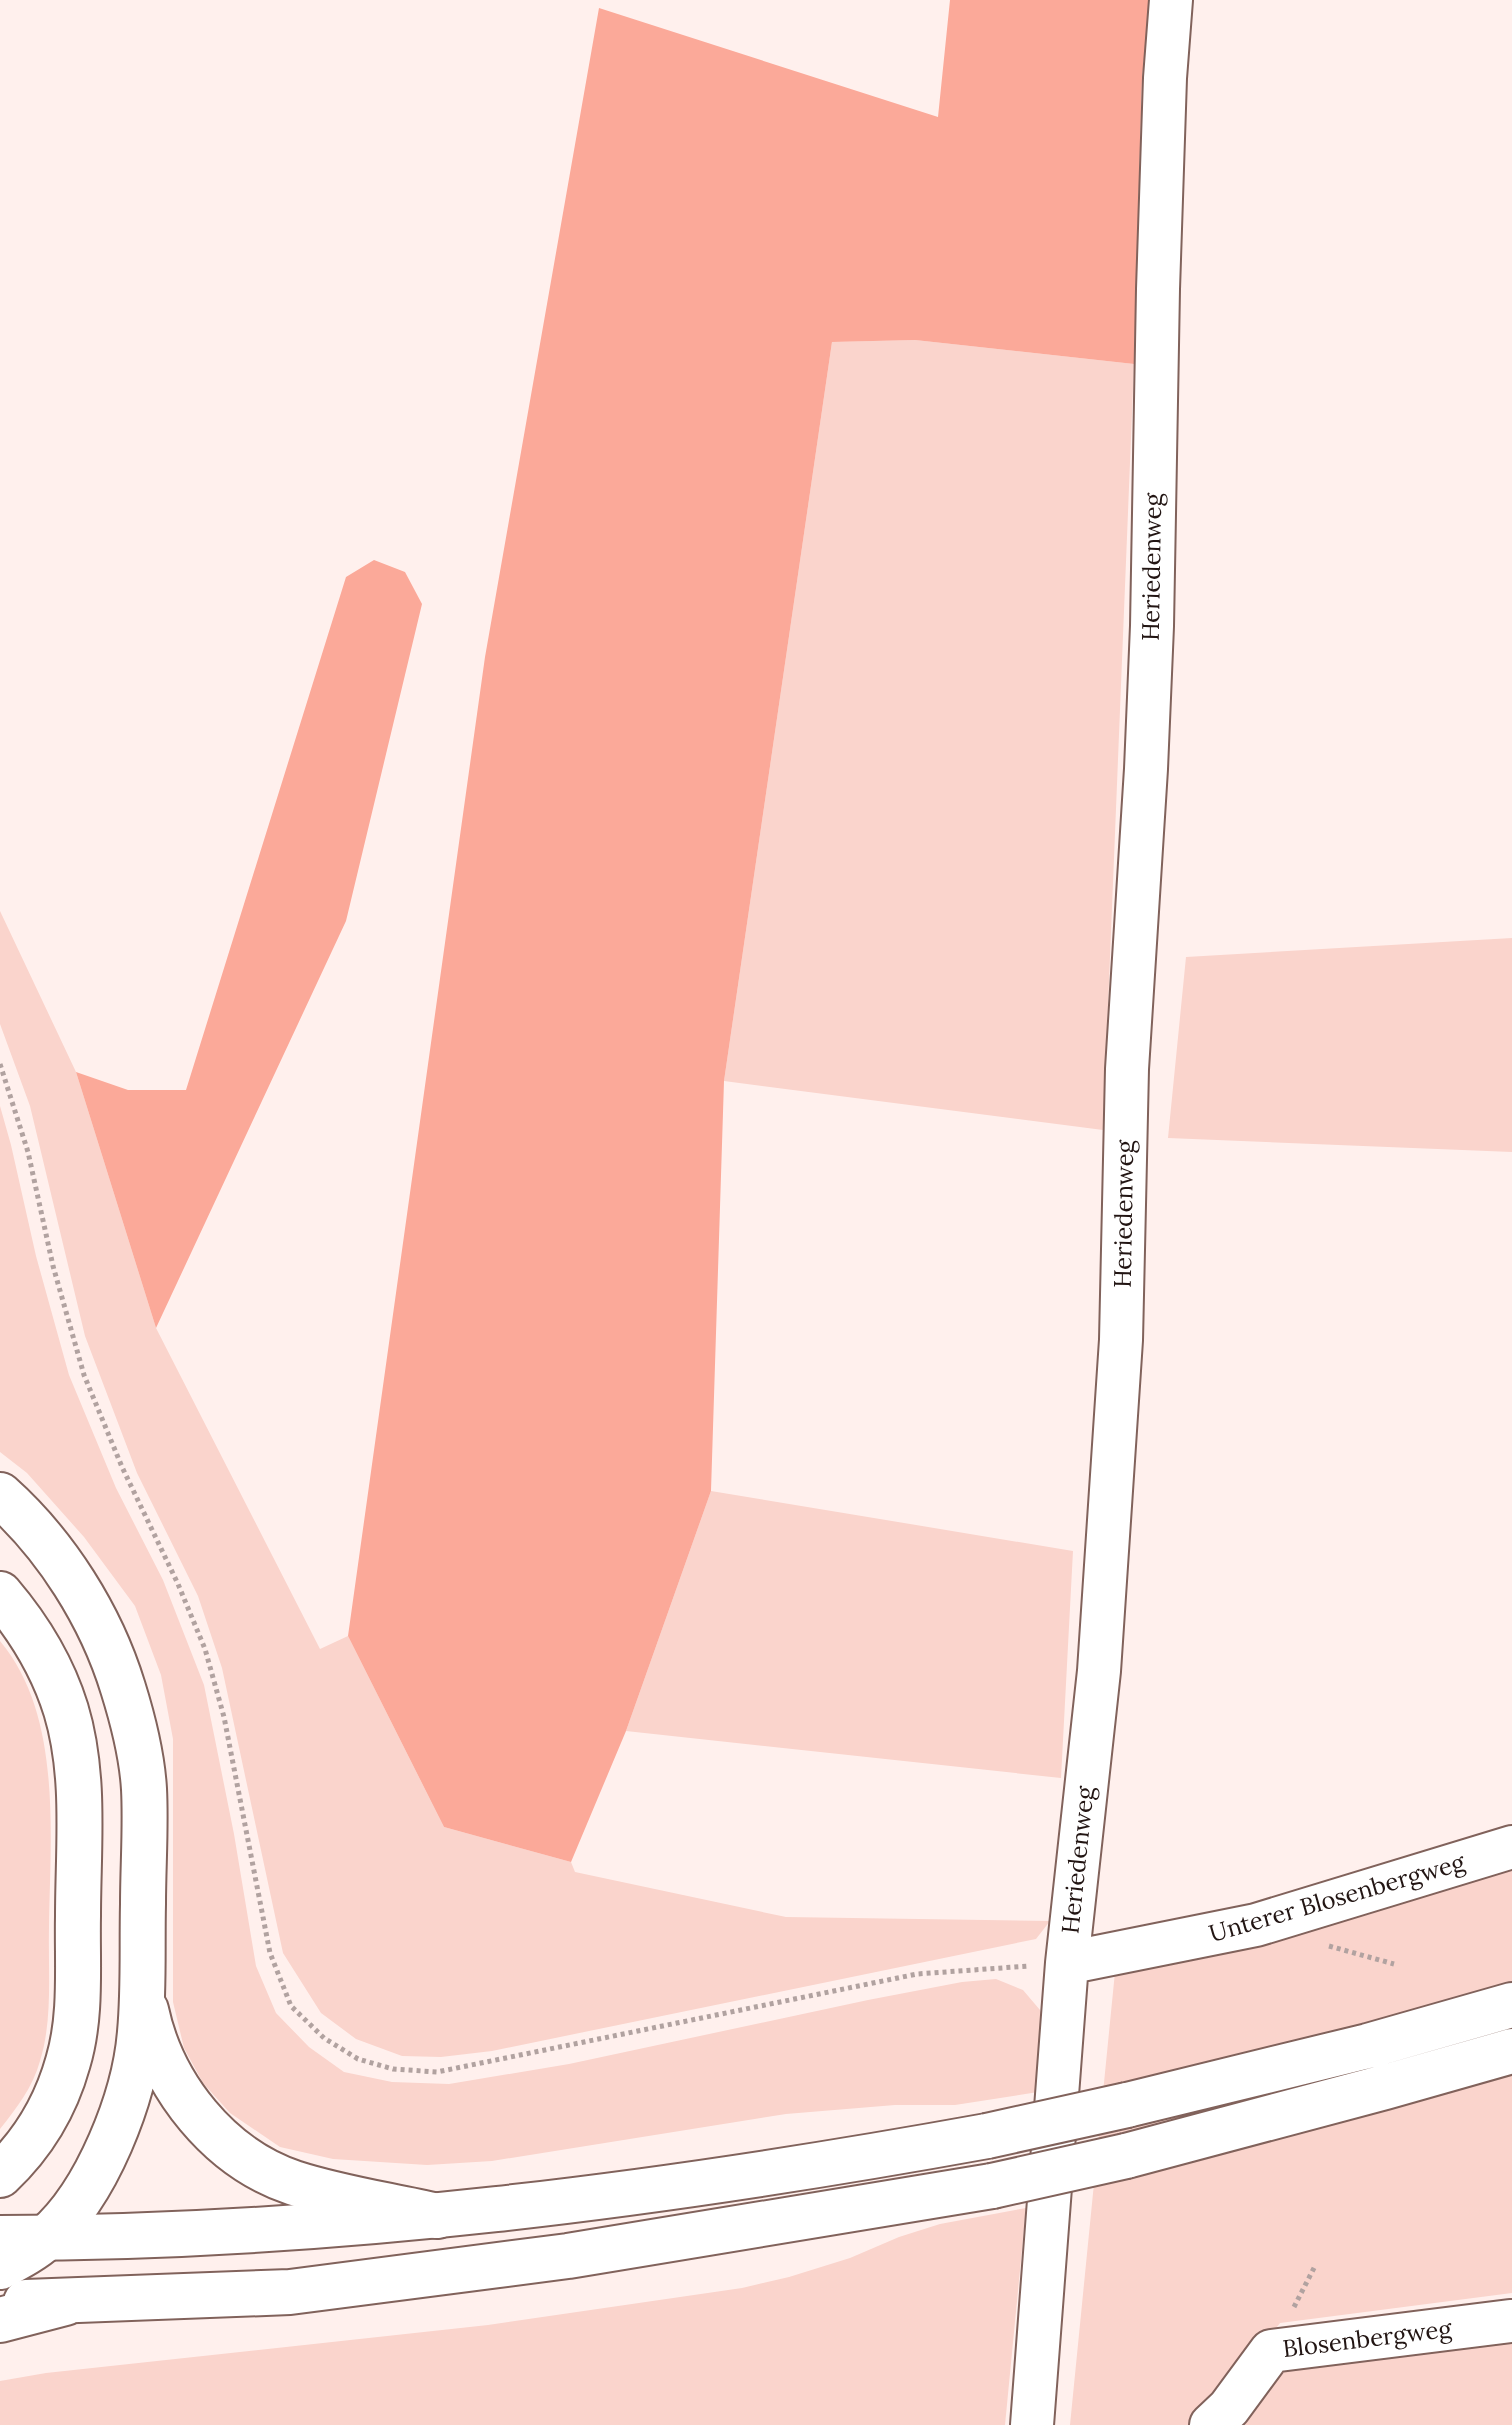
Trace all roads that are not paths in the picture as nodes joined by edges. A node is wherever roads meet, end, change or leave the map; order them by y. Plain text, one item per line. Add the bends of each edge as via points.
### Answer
1 (1171, 0) edge
2 (0, 1495) edge
3 (0, 1594) edge
4 (1512, 1847) edge
5 (1067, 1963) junction
6 (142, 1992) junction
7 (1512, 2005) edge
8 (1512, 2051) edge
9 (0, 2175) edge
10 (437, 2216) junction
11 (0, 2238) edge
12 (47, 2238) junction
13 (0, 2267) edge
14 (0, 2302) edge
15 (65, 2303) junction
16 (0, 2320) edge
17 (1510, 2321) edge
18 (1032, 2425) edge
19 (1211, 2425) edge

1 - 5 street, Heriedenweg via 1163,123 1149,689 1127,1069 1121,1340 1099,1671
2 - 6 main road via 47,1545 77,1589 126,1697 144,1787
3 - 9 main road via 50,1669 66,1710 79,1797 77,2023 57,2097 38,2131
4 - 5 street, Unterer Blosenbergweg via 1256,1925
5 - 18 street, Heriedenweg
6 - 10 main road via 166,2067 180,2093 220,2138 294,2183
6 - 12 main road via 134,2073 122,2113 91,2179
7 - 10 main road, bridge via 1368,2046 987,2136 829,2164
8 - 15 main road, bridge via 1126,2156 992,2186 568,2256 379,2281 290,2292
10 - 12 main road
11 - 12 main road
12 - 13 main road
14 - 15 main road
15 - 16 main road
17 - 19 street, Blosenbergweg via 1271,2351

